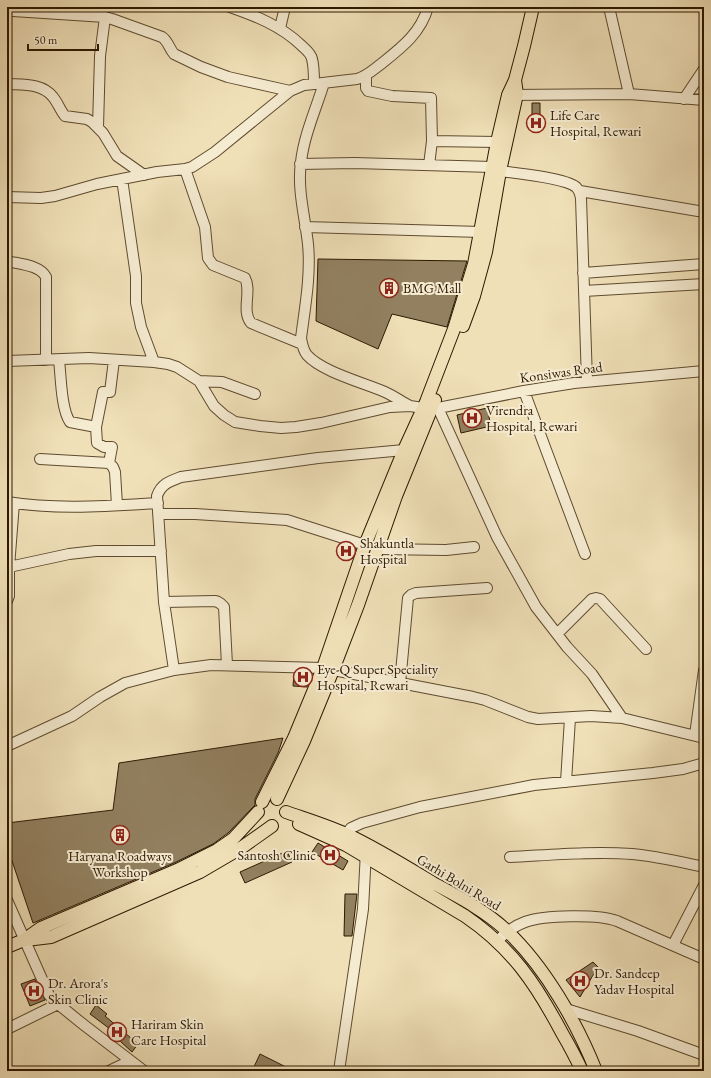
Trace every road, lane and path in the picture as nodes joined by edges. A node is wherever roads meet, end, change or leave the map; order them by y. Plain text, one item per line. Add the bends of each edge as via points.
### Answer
1 (10, 7) edge
2 (230, 7) edge
3 (285, 7) edge
4 (428, 7) edge
5 (533, 7) edge
6 (609, 7) edge
7 (64, 11) edge
8 (104, 17) junction
9 (280, 28) junction
10 (704, 69) edge
11 (366, 76) junction
12 (319, 83) junction
13 (7, 84) edge
14 (290, 90) junction
15 (629, 94) junction
16 (513, 95) junction
17 (684, 99) junction
18 (704, 100) edge
19 (98, 127) junction
20 (432, 141) junction
21 (497, 142) junction
22 (300, 164) junction
23 (429, 165) junction
24 (185, 169) junction
25 (496, 169) junction
26 (144, 175) junction
27 (122, 179) junction
28 (580, 191) junction
29 (7, 197) edge
30 (704, 212) edge
31 (306, 227) junction
32 (481, 232) junction
33 (7, 261) edge
34 (704, 264) edge
35 (583, 273) junction
36 (704, 284) edge
37 (584, 291) junction
38 (302, 344) junction
39 (46, 360) junction
40 (59, 360) junction
41 (114, 360) junction
42 (7, 361) edge
43 (154, 362) junction
44 (704, 371) edge
45 (199, 381) junction
46 (587, 381) junction
47 (524, 390) junction
48 (255, 394) dead end
49 (410, 406) junction
50 (431, 408) junction
51 (96, 427) junction
52 (404, 450) junction
53 (40, 459) dead end
54 (109, 463) junction
55 (10, 503) edge
56 (158, 503) junction
57 (117, 505) junction
58 (158, 514) junction
59 (365, 545) junction
60 (474, 547) dead end
61 (378, 548) junction
62 (161, 552) junction
63 (585, 554) dead end
64 (9, 567) junction
65 (487, 588) dead end
66 (7, 601) edge
67 (164, 602) junction
68 (557, 634) junction
69 (646, 649) dead end
70 (227, 665) junction
71 (328, 669) junction
72 (174, 670) junction
73 (704, 670) edge
74 (400, 683) junction
75 (570, 718) junction
76 (622, 718) junction
77 (700, 737) edge
78 (7, 746) edge
79 (704, 763) edge
80 (566, 782) junction
81 (277, 799) junction
82 (260, 807) junction
83 (285, 815) junction
84 (272, 826) junction
85 (344, 839) junction
86 (366, 851) junction
87 (510, 857) dead end
88 (704, 867) edge
89 (704, 885) edge
90 (7, 900) edge
91 (694, 906) junction
92 (704, 910) edge
93 (507, 931) junction
94 (24, 940) junction
95 (497, 941) junction
96 (673, 945) junction
97 (7, 947) edge
98 (704, 959) edge
99 (58, 1004) junction
100 (566, 1009) junction
101 (7, 1029) edge
102 (704, 1055) edge
103 (130, 1061) junction
104 (109, 1071) edge
105 (144, 1071) edge
106 (339, 1071) edge
107 (582, 1071) edge
108 (596, 1071) edge

1 - 7 street via 13,11
2 - 9 street
3 - 9 street
4 - 11 street via 411,37
5 - 16 main road
6 - 15 street
7 - 8 street
8 - 14 street via 162,37 167,40 174,54 219,74
8 - 19 street
9 - 12 street via 310,54
10 - 17 street
11 - 12 street
11 - 20 street via 368,91 392,96 431,98
12 - 14 street
12 - 22 street
13 - 19 street via 40,87 54,98 65,116 87,119
14 - 24 street via 207,158
15 - 16 street
15 - 17 street
16 - 21 main road
16 - 25 main road
17 - 18 street
19 - 26 street via 117,156
20 - 21 street
20 - 23 street
21 - 25 main road
22 - 23 street
22 - 31 street
23 - 25 street
24 - 26 street
24 - 38 street via 205,227 208,258 213,265 245,278 248,286 247,317 251,324
25 - 28 street via 569,183
25 - 32 main road
25 - 50 main road via 486,252 474,296
26 - 27 street
27 - 29 street via 55,196
27 - 43 street via 136,276 136,303 141,327
28 - 30 street
28 - 35 street
31 - 32 street
31 - 38 street via 309,269
32 - 50 main road via 474,264
33 - 39 street via 39,269 46,277
34 - 35 street
35 - 37 street
36 - 37 street
37 - 46 street
38 - 49 street via 308,356 320,365 386,392
39 - 40 street
39 - 42 street
40 - 41 street
40 - 51 street via 66,417 70,422
41 - 43 street
41 - 51 street via 110,392 103,392
43 - 45 street via 177,367
44 - 46 street, Konsiwas Road
45 - 48 street via 216,380
45 - 49 street via 214,406 224,415 235,422 260,426 296,427 379,409
46 - 47 street, Konsiwas Road
47 - 50 street, Konsiwas Road
47 - 63 street
49 - 50 street
50 - 52 main road
50 - 61 main road
50 - 68 street via 536,607
51 - 54 street via 97,443 112,448
52 - 56 street via 318,458 181,477 160,488
52 - 59 main road
53 - 54 street
54 - 57 street via 115,472
55 - 57 street via 52,507
55 - 64 street
56 - 57 street
56 - 58 street
58 - 59 street via 287,520
58 - 62 street
59 - 71 main road
60 - 61 street via 446,550
61 - 71 main road via 358,605
62 - 64 street via 96,551
62 - 67 street
64 - 66 street
65 - 74 street via 416,593 408,598
67 - 70 street via 215,601 222,604
67 - 72 street
68 - 69 street via 596,598 600,599
68 - 76 street via 592,674
70 - 71 street
70 - 72 street
71 - 74 street
71 - 81 main road via 304,741
71 - 82 main road
72 - 78 street via 117,687 72,716
73 - 77 street
74 - 75 street via 485,700 538,719
75 - 76 street
75 - 80 street
76 - 77 street
79 - 80 street via 683,769
80 - 85 street via 534,785 420,806 362,823 351,828
81 - 82 main road via 267,799
81 - 83 main road via 285,807
82 - 84 main road via 262,822
82 - 94 main road via 233,839 217,850 177,870 41,928
83 - 84 main road via 281,822
83 - 85 main road, Garhi Bolni Road
84 - 94 main road via 200,872 51,937
85 - 86 main road, Garhi Bolni Road
86 - 93 main road, Garhi Bolni Road via 476,907
86 - 95 main road, Garhi Bolni Road via 480,926
86 - 106 street via 362,917
87 - 88 street via 627,854
89 - 91 street
90 - 94 street
91 - 92 street
91 - 96 street
93 - 95 street
93 - 96 street via 533,920 603,917
93 - 100 main road, Garhi Bolni Road via 540,970
94 - 97 main road
94 - 99 street via 50,996
95 - 107 main road, Garhi Bolni Road via 532,980
96 - 98 street
99 - 101 street
99 - 103 street
100 - 102 street
100 - 108 main road, Garhi Bolni Road
103 - 104 street
103 - 105 street

